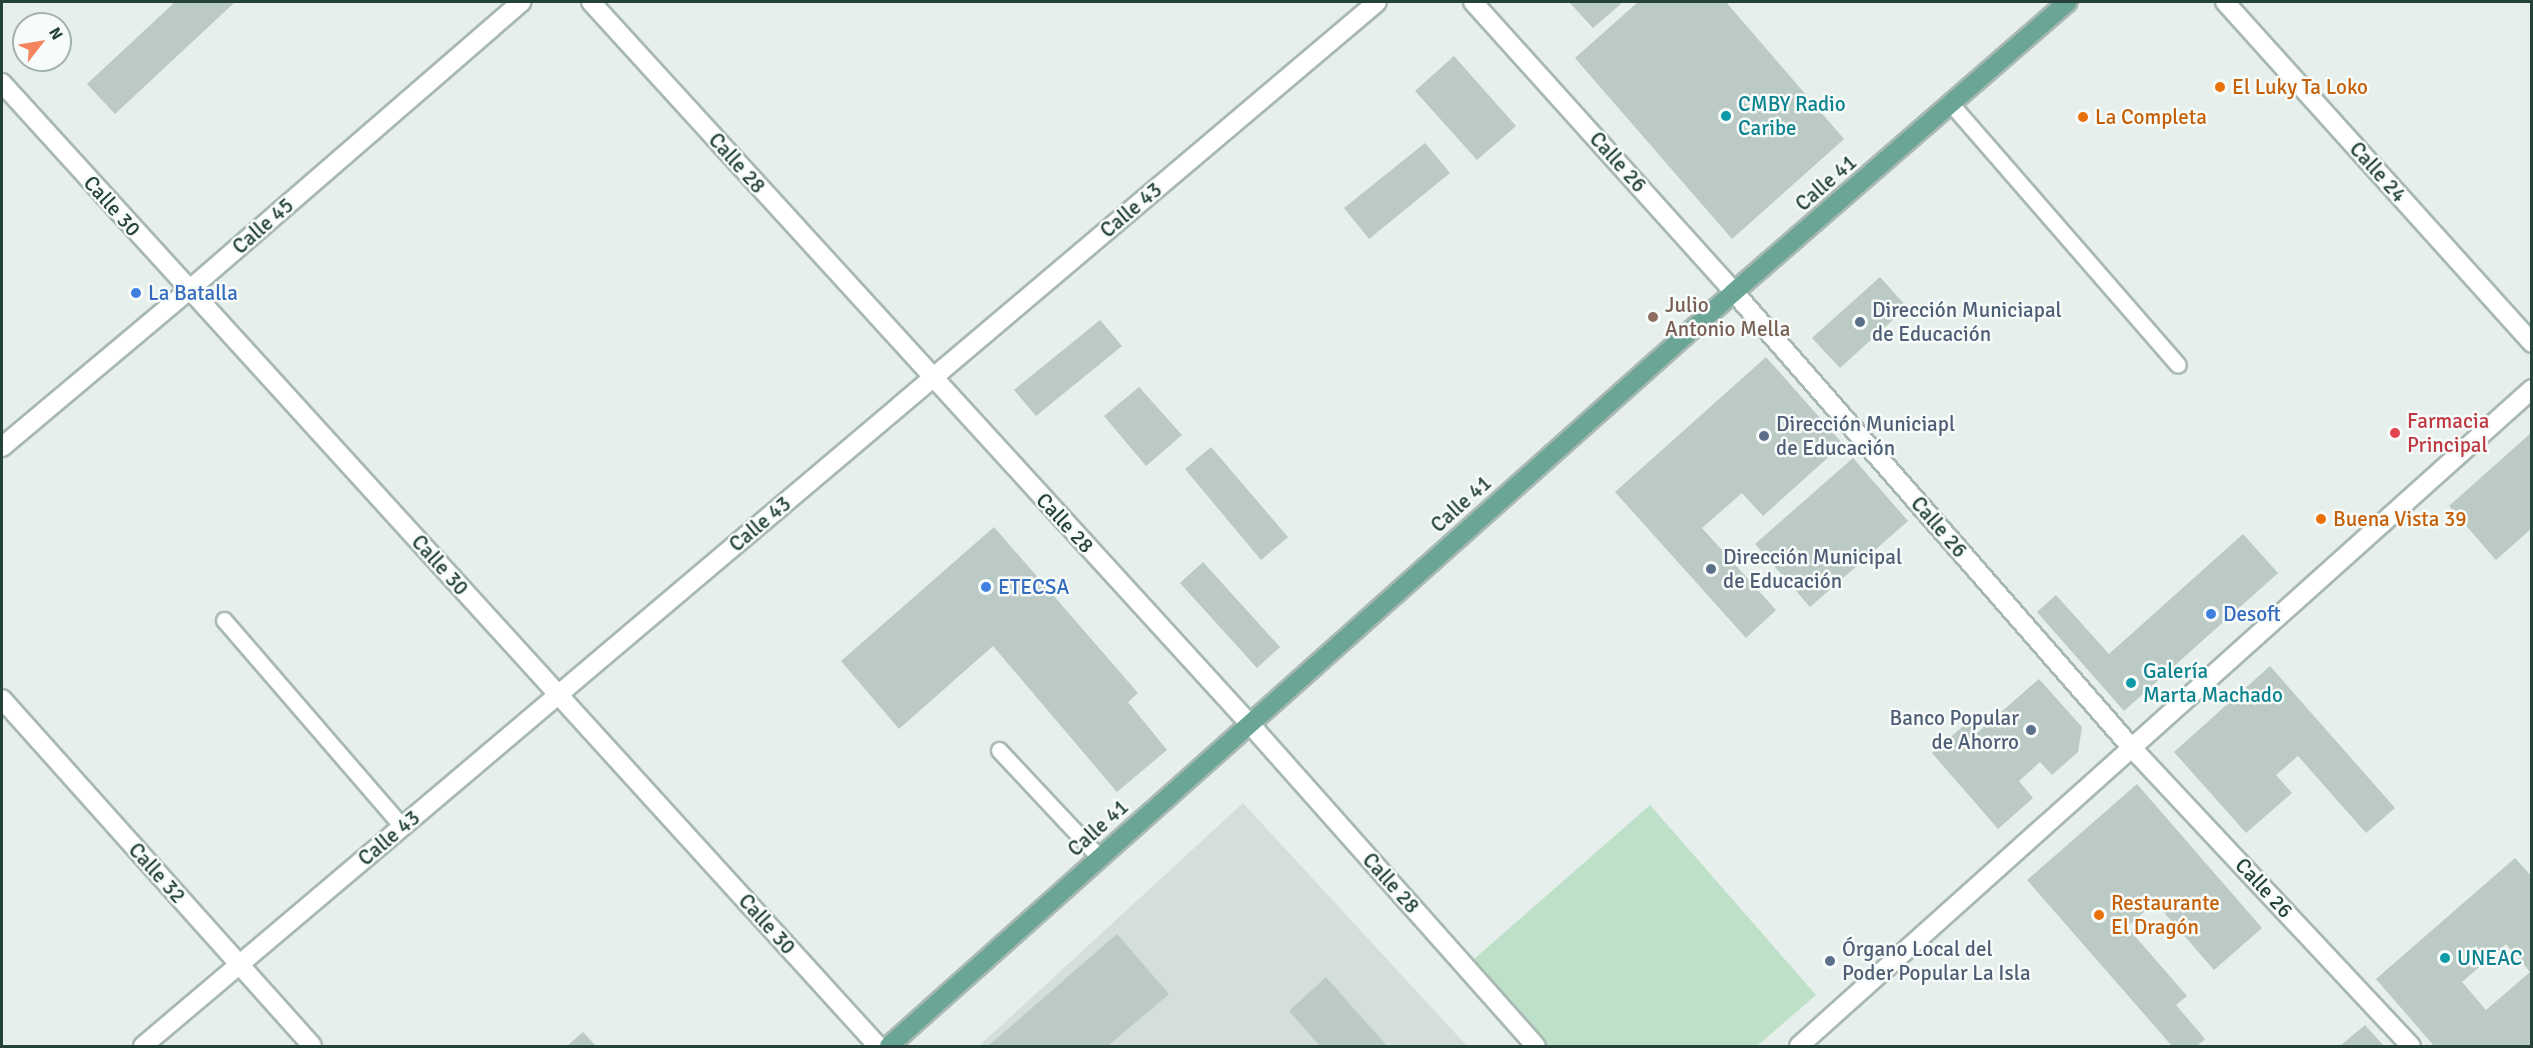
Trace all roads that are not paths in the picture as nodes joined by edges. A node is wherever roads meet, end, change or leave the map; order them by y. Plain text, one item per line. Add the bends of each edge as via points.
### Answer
1 (520, 2) edge
2 (591, 2) edge
3 (1377, 2) edge
4 (1473, 2) edge
5 (2068, 2) edge
6 (2225, 2) edge
7 (2, 83) edge
8 (1952, 105) junction
9 (189, 290) junction
10 (1734, 292) junction
11 (2532, 342) edge
12 (2178, 365) dead end
13 (932, 378) junction
14 (2532, 389) edge
15 (2, 447) edge
16 (224, 620) dead end
17 (557, 694) junction
18 (2, 699) edge
19 (1249, 723) junction
20 (2132, 748) junction
21 (999, 750) dead end
22 (402, 826) junction
23 (1099, 857) junction
24 (239, 964) junction
25 (143, 1047) edge
26 (312, 1047) edge
27 (878, 1047) edge
28 (889, 1047) edge
29 (1536, 1047) edge
30 (1799, 1047) edge
31 (2411, 1047) edge

1 - 9 street, Calle 45
2 - 13 street, Calle 28
3 - 13 street, Calle 43
4 - 10 street, Calle 26
5 - 8 main road, Calle 41
6 - 11 street, Calle 24
7 - 9 street, Calle 30
8 - 10 main road, Calle 41
8 - 12 lane
9 - 15 street, Calle 45
9 - 17 street, Calle 30
10 - 19 main road, Calle 41
10 - 20 street, Calle 26
13 - 17 street, Calle 43
13 - 19 street, Calle 28
14 - 20 street
16 - 22 lane
17 - 22 street, Calle 43
17 - 27 street, Calle 30
18 - 24 street, Calle 32
19 - 23 main road, Calle 41
19 - 29 street, Calle 28
20 - 30 street
20 - 31 street, Calle 26
21 - 23 lane
22 - 24 street, Calle 43
23 - 28 main road, Calle 41
24 - 25 street, Calle 43
24 - 26 street, Calle 32

